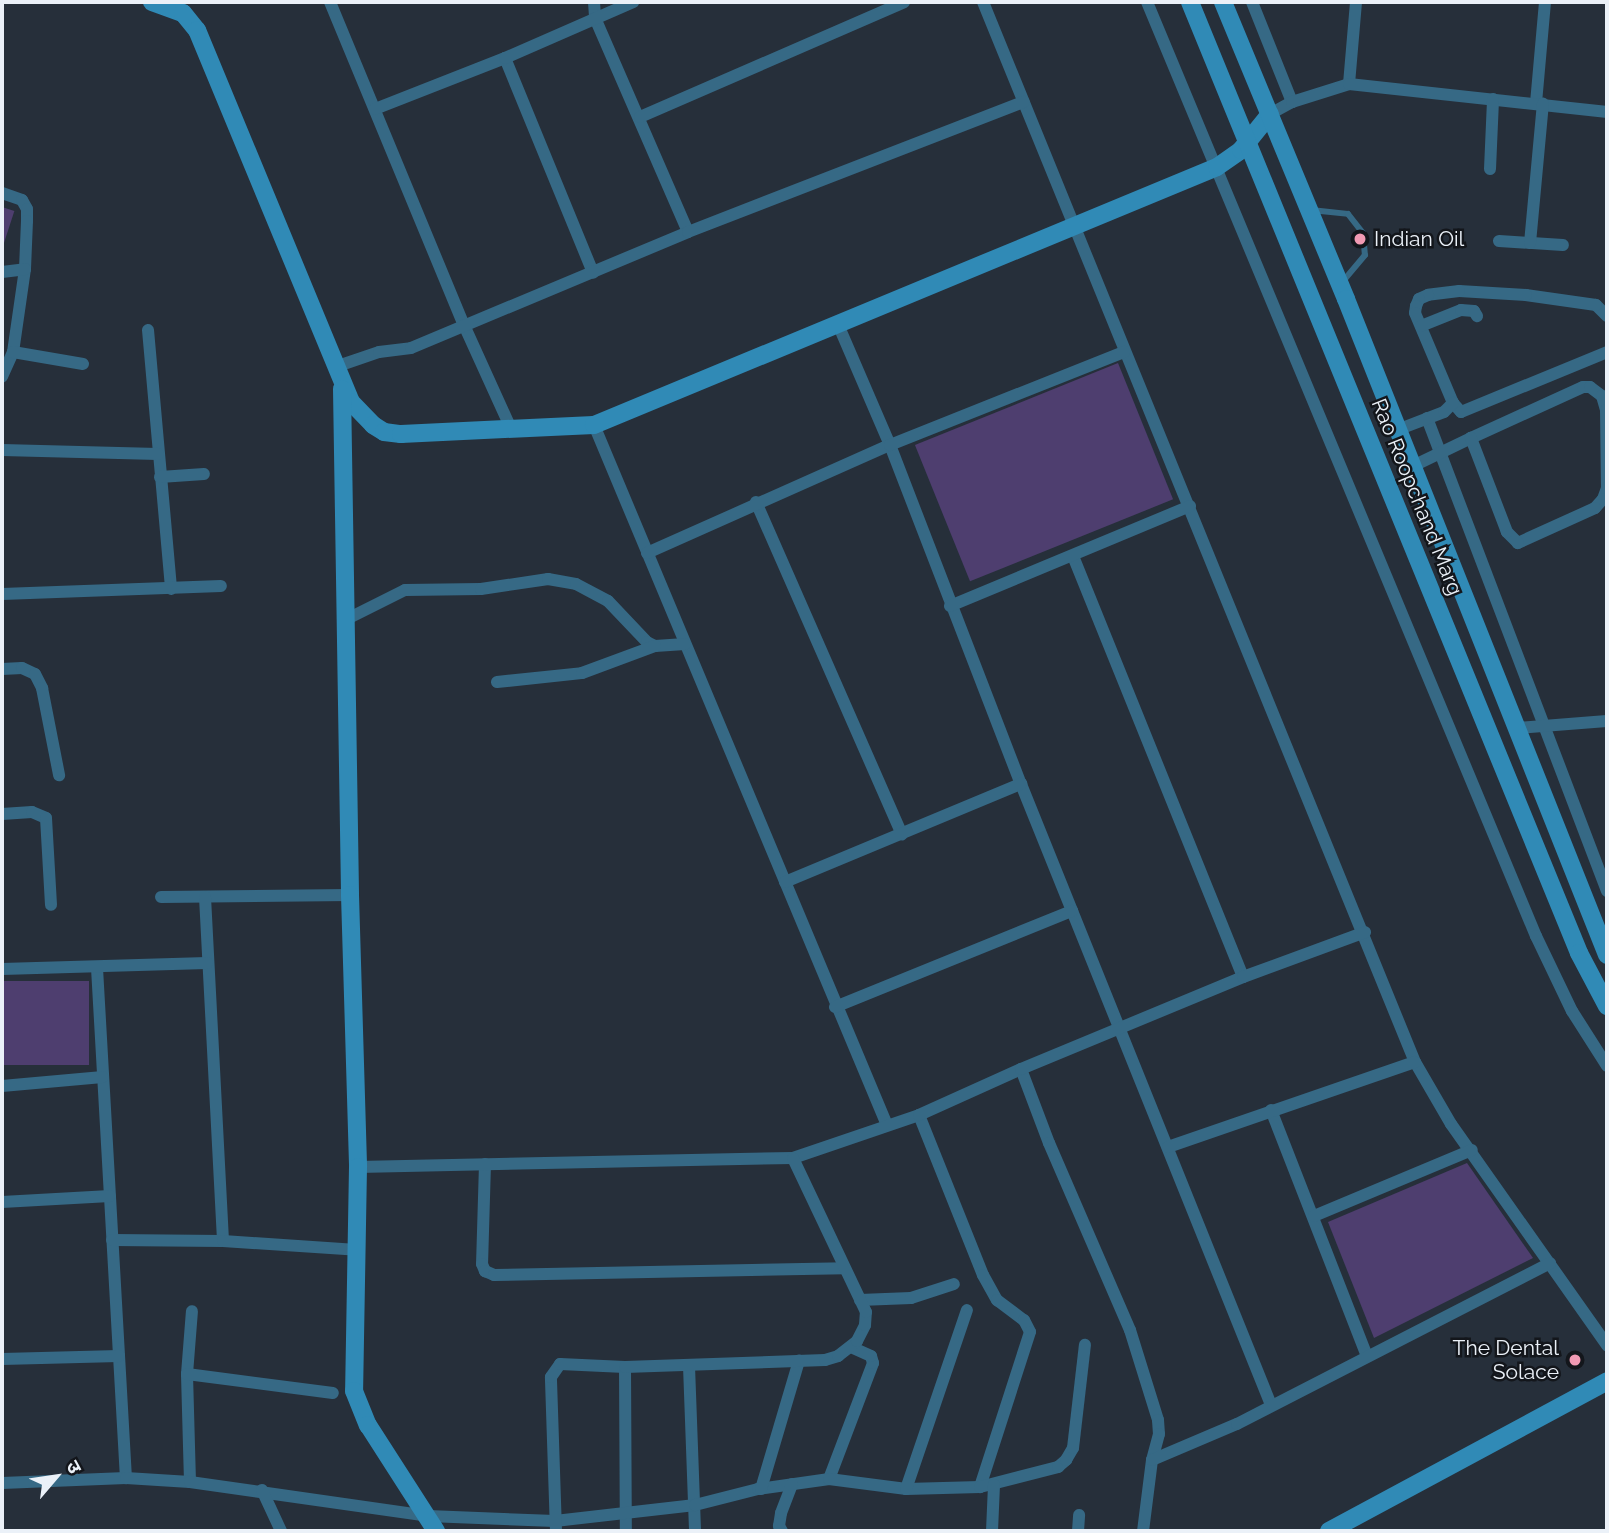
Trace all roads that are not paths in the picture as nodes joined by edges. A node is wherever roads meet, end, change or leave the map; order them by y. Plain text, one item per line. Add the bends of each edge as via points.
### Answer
1 (152, 2) edge
2 (330, 2) edge
3 (594, 2) edge
4 (634, 2) edge
5 (904, 2) edge
6 (983, 2) edge
7 (1147, 2) edge
8 (1190, 2) edge
9 (1223, 2) edge
10 (1252, 2) edge
11 (1356, 2) edge
12 (1545, 2) edge
13 (596, 18) junction
14 (506, 58) junction
15 (1349, 84) junction
16 (1493, 99) junction
17 (1024, 102) junction
18 (1292, 102) junction
19 (1540, 103) junction
20 (375, 109) junction
21 (1607, 112) edge
22 (1270, 114) junction
23 (640, 117) junction
24 (1247, 142) junction
25 (1217, 167) junction
26 (1490, 169) dead end
27 (2, 193) edge
28 (1309, 209) junction
29 (1076, 228) junction
30 (688, 232) junction
31 (1499, 241) dead end
32 (1530, 243) junction
33 (1563, 245) dead end
34 (25, 269) junction
35 (2, 272) edge
36 (593, 273) junction
37 (1340, 285) junction
38 (1478, 316) dead end
39 (1607, 316) edge
40 (837, 322) junction
41 (464, 325) junction
42 (1421, 326) junction
43 (148, 330) dead end
44 (13, 352) junction
45 (1124, 352) junction
46 (1607, 352) edge
47 (83, 364) dead end
48 (335, 367) junction
49 (2, 377) edge
50 (342, 385) junction
51 (1453, 402) junction
52 (1427, 418) junction
53 (594, 425) junction
54 (1397, 430) junction
55 (512, 431) junction
56 (1471, 438) junction
57 (890, 444) junction
58 (2, 450) edge
59 (1443, 452) junction
60 (158, 454) junction
61 (1411, 467) junction
62 (204, 474) dead end
63 (160, 477) junction
64 (755, 502) junction
65 (1190, 506) junction
66 (647, 553) junction
67 (1073, 556) junction
68 (221, 586) dead end
69 (171, 589) junction
70 (2, 594) edge
71 (950, 606) junction
72 (345, 620) junction
73 (685, 644) junction
74 (655, 646) junction
75 (2, 669) edge
76 (497, 682) dead end
77 (1607, 721) edge
78 (1546, 726) junction
79 (1518, 728) junction
80 (59, 775) dead end
81 (1021, 785) junction
82 (2, 814) edge
83 (902, 834) junction
84 (785, 882) junction
85 (1607, 891) edge
86 (350, 895) junction
87 (161, 897) dead end
88 (205, 897) junction
89 (51, 905) dead end
90 (1072, 911) junction
91 (1365, 932) junction
92 (1607, 955) edge
93 (207, 963) junction
94 (97, 968) junction
95 (2, 970) edge
96 (1243, 977) junction
97 (1607, 1006) edge
98 (835, 1007) junction
99 (1121, 1029) junction
100 (1415, 1062) junction
101 (1607, 1066) edge
102 (1021, 1069) junction
103 (103, 1077) junction
104 (2, 1086) edge
105 (1270, 1110) junction
106 (919, 1115) junction
107 (887, 1125) junction
108 (1168, 1147) junction
109 (1472, 1150) junction
110 (793, 1158) junction
111 (485, 1164) junction
112 (358, 1167) junction
113 (110, 1196) junction
114 (2, 1202) edge
115 (1314, 1216) junction
116 (112, 1240) junction
117 (223, 1241) junction
118 (357, 1250) junction
119 (1550, 1263) junction
120 (844, 1268) junction
121 (954, 1284) dead end
122 (860, 1300) junction
123 (967, 1310) dead end
124 (192, 1311) dead end
125 (1084, 1345) dead end
126 (1607, 1345) edge
127 (851, 1348) junction
128 (119, 1356) junction
129 (1367, 1356) junction
130 (2, 1359) edge
131 (799, 1362) junction
132 (689, 1366) junction
133 (625, 1367) junction
134 (187, 1374) junction
135 (1607, 1381) edge
136 (332, 1393) dead end
137 (1271, 1405) junction
138 (1152, 1460) junction
139 (126, 1478) junction
140 (829, 1479) junction
141 (190, 1482) junction
142 (2, 1483) edge
143 (792, 1484) junction
144 (994, 1485) junction
145 (980, 1487) junction
146 (761, 1489) junction
147 (906, 1489) junction
148 (262, 1490) junction
149 (695, 1504) junction
150 (626, 1514) junction
151 (1079, 1515) dead end
152 (432, 1524) edge
153 (555, 1526) edge
154 (281, 1531) edge
155 (626, 1531) edge
156 (695, 1531) edge
157 (782, 1531) edge
158 (992, 1531) edge
159 (1078, 1531) edge
160 (1143, 1531) edge
161 (1329, 1531) edge

1 - 48 street via 183,13 197,30
2 - 20 street
3 - 13 street
4 - 13 street
5 - 23 street
6 - 17 street
7 - 25 street
8 - 24 street, Rao Roopchand Marg
9 - 22 street, Rao Roopchand Marg
10 - 18 street
11 - 15 street
12 - 19 street
13 - 14 street
13 - 23 street
14 - 20 street
14 - 36 street
15 - 16 street
15 - 18 street
16 - 19 street
16 - 26 street
17 - 29 street
17 - 30 street
18 - 22 street
19 - 21 street
19 - 32 street
20 - 41 street
22 - 24 street
22 - 28 street, Rao Roopchand Marg
23 - 30 street
24 - 25 street
24 - 97 street, Rao Roopchand Marg via 1579,953
25 - 29 street
25 - 101 street via 1536,936 1572,1011
27 - 34 street via 22,200 27,209
28 - 37 street, Rao Roopchand Marg
28 - 37 lane via 1348,214 1363,233 1366,255
29 - 40 street
29 - 45 street
30 - 36 street
31 - 32 street
32 - 33 street
34 - 35 street
34 - 44 street
36 - 41 street
37 - 54 street, Rao Roopchand Marg
38 - 42 street via 1469,309 1461,310
39 - 42 street via 1595,305 1459,291 1419,299 1415,313
40 - 53 street
40 - 57 street
41 - 48 street via 411,348 379,352
41 - 55 street
42 - 51 street
43 - 60 street
44 - 47 street
44 - 49 street
45 - 57 street
45 - 65 street
46 - 51 street via 1461,412
48 - 50 street
50 - 55 street via 361,416 384,432
50 - 72 street
51 - 52 street via 1444,412
52 - 54 street
52 - 59 street
53 - 55 street
53 - 66 street
54 - 61 street, Rao Roopchand Marg
56 - 56 street via 1507,532 1518,543 1595,508 1603,499 1607,488 1606,410 1595,390 1583,387
56 - 59 street
57 - 64 street
57 - 71 street
58 - 60 street
59 - 61 street
59 - 78 street
60 - 63 street
61 - 79 street, Rao Roopchand Marg
62 - 63 street
63 - 69 street
64 - 66 street
64 - 83 street
65 - 67 street
65 - 91 street
66 - 73 street
67 - 71 street
67 - 96 street
68 - 69 street
69 - 70 street
71 - 81 street
72 - 74 street via 405,590 481,589 548,579 576,584 608,601
72 - 86 street
73 - 74 street
73 - 84 street
74 - 76 street via 582,673
75 - 80 street via 22,668 35,674 42,688
77 - 78 street
78 - 79 street
78 - 85 street
79 - 92 street, Rao Roopchand Marg
81 - 83 street
81 - 90 street
82 - 89 street via 32,812 46,818
83 - 84 street
84 - 98 street
86 - 88 street
86 - 112 street
87 - 88 street
88 - 93 street
90 - 98 street
90 - 99 street
91 - 96 street
91 - 100 street
93 - 94 street
93 - 117 street
94 - 95 street
94 - 103 street
96 - 99 street
98 - 107 street
99 - 102 street
99 - 108 street
100 - 105 street
100 - 109 street
102 - 106 street
102 - 138 street via 1130,1330 1158,1420
103 - 104 street
103 - 113 street
105 - 108 street
105 - 115 street
106 - 107 street
106 - 145 street via 986,1282 997,1300 1024,1320 1030,1332
107 - 110 street
108 - 137 street
109 - 115 street
109 - 119 street
110 - 111 street
110 - 120 street
111 - 112 street
111 - 120 street via 482,1264 494,1275
112 - 118 street
113 - 114 street
113 - 116 street
115 - 129 street
116 - 117 street
116 - 128 street
117 - 118 street
118 - 152 street via 356,1400
119 - 126 street
119 - 129 street
120 - 122 street
121 - 122 street via 911,1298
122 - 127 street via 866,1312 865,1325
123 - 147 street
124 - 134 street
125 - 144 street via 1073,1448 1066,1460 1058,1467
127 - 131 street via 825,1360
127 - 140 street via 871,1356 873,1363
128 - 130 street
128 - 139 street
129 - 137 street
131 - 132 street
131 - 146 street
132 - 133 street
132 - 149 street
133 - 150 street
133 - 153 street via 567,1363 554,1369
134 - 136 street
134 - 141 street
135 - 161 street
137 - 138 street
138 - 160 street
139 - 141 street
139 - 142 street
140 - 143 street
140 - 147 street
141 - 148 street
143 - 146 street
143 - 157 street via 781,1513
144 - 145 street
144 - 158 street
145 - 147 street
146 - 149 street
148 - 152 street
148 - 154 street
149 - 150 street
149 - 156 street
150 - 153 street
150 - 155 street
151 - 159 street
152 - 153 street

